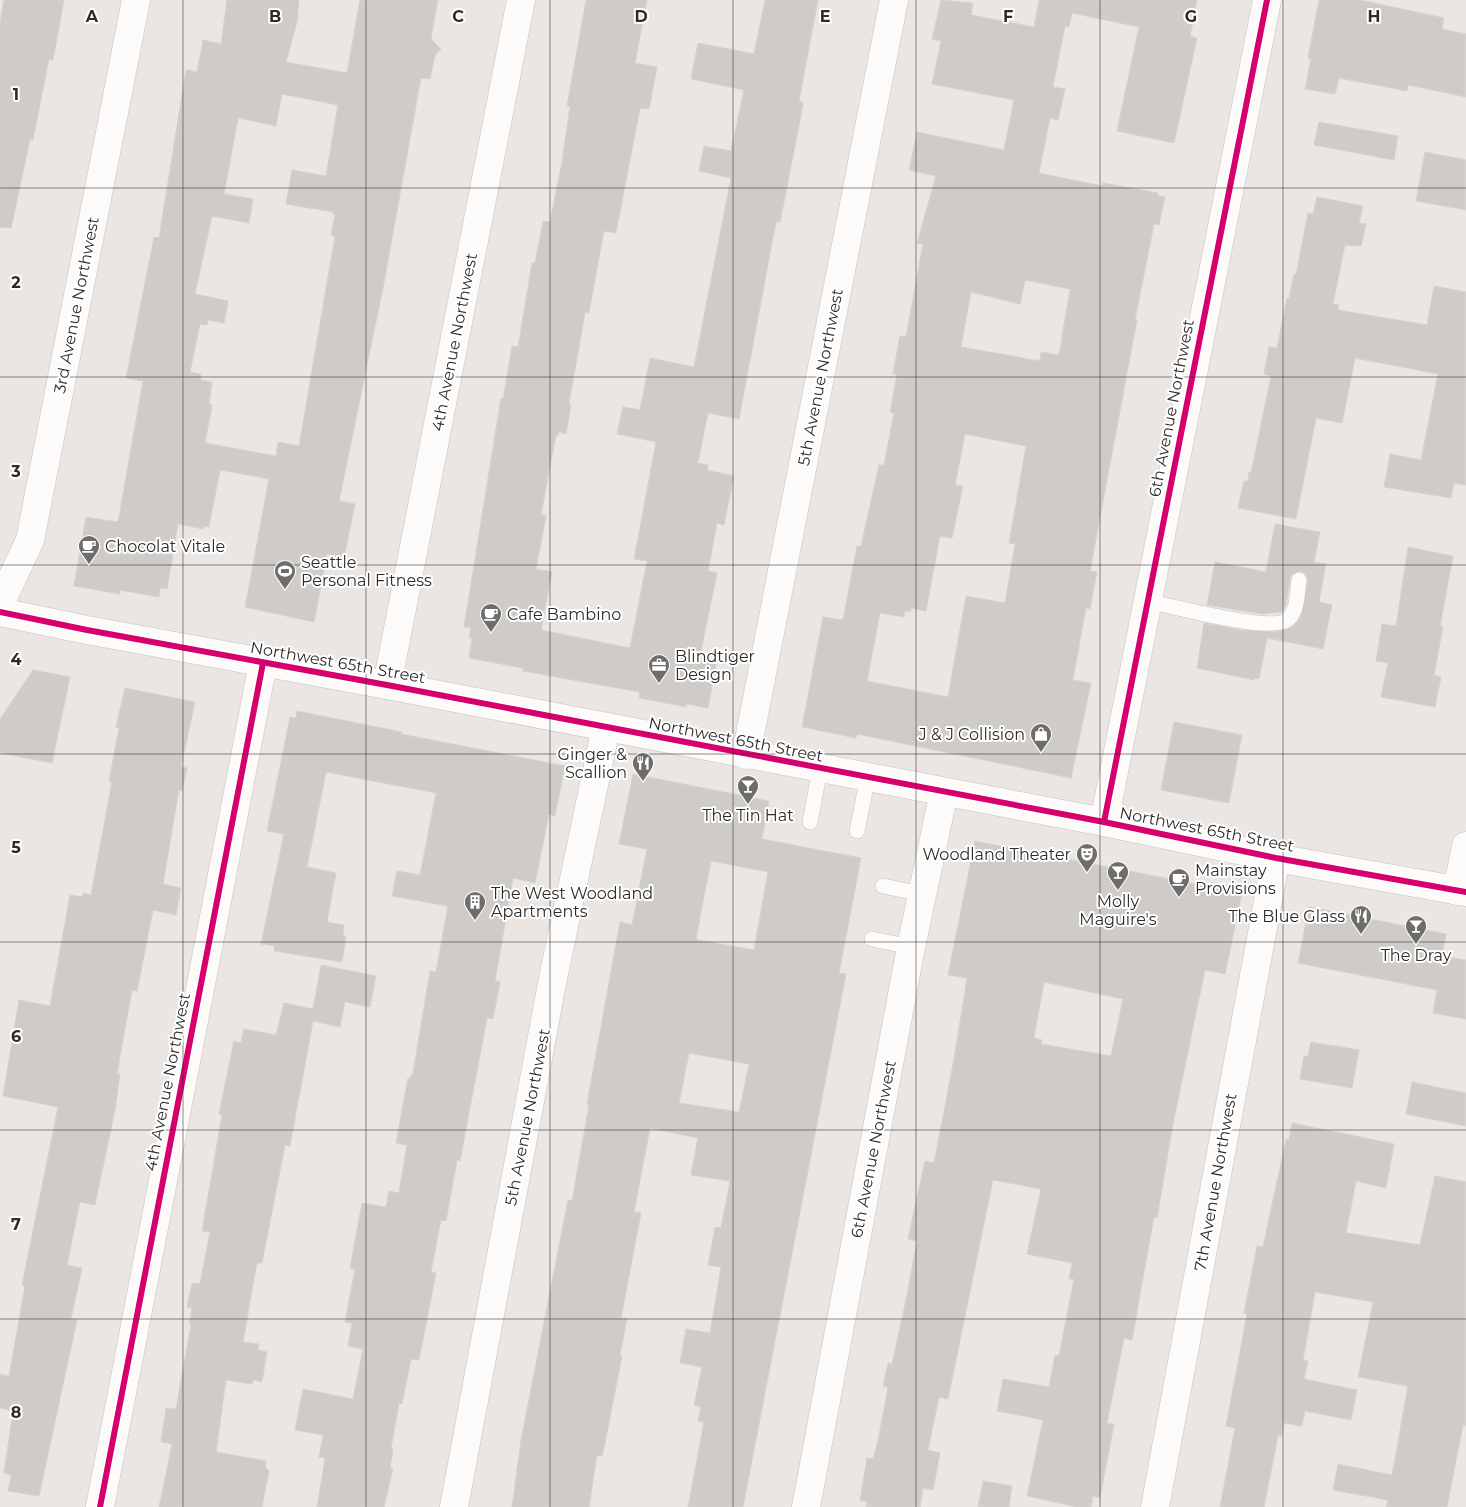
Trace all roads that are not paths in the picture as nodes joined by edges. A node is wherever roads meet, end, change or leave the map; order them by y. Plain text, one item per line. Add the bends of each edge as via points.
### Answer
1 (136, 0) edge
2 (521, 0) edge
3 (894, 0) edge
4 (1267, 0) edge
5 (1299, 580) dead end
6 (1147, 602) junction
7 (0, 604) edge
8 (0, 612) edge
9 (263, 663) junction
10 (387, 685) junction
11 (606, 728) junction
12 (746, 755) junction
13 (820, 769) junction
14 (868, 778) junction
15 (944, 792) junction
16 (810, 822) dead end
17 (1104, 822) junction
18 (858, 831) dead end
19 (1466, 846) edge
20 (1276, 858) junction
21 (883, 886) dead end
22 (1462, 891) edge
23 (922, 894) junction
24 (872, 939) dead end
25 (912, 947) junction
26 (100, 1507) edge
27 (454, 1507) edge
28 (806, 1507) edge
29 (1156, 1507) edge

1 - 7 street, 3rd Avenue Northwest via 30,540
2 - 10 street, 4th Avenue Northwest
3 - 12 street, 5th Avenue Northwest
4 - 6 street, 6th Avenue Northwest
5 - 6 lane via 1294,612 1287,621 1275,625 1252,624
6 - 17 street, 6th Avenue Northwest
8 - 9 street, Northwest 65th Street
9 - 10 street, Northwest 65th Street
9 - 26 street, 4th Avenue Northwest
10 - 11 street, Northwest 65th Street
11 - 12 street, Northwest 65th Street
11 - 27 street, 5th Avenue Northwest via 553,978
12 - 13 street, Northwest 65th Street
13 - 14 street, Northwest 65th Street
13 - 16 lane
14 - 15 street, Northwest 65th Street
14 - 18 lane
15 - 17 street, Northwest 65th Street
15 - 23 street, 6th Avenue Northwest
17 - 20 street, Northwest 65th Street
19 - 22 street
20 - 22 street, Northwest 65th Street
20 - 29 street, 7th Avenue Northwest
21 - 23 lane
23 - 25 street, 6th Avenue Northwest
24 - 25 lane
25 - 28 street, 6th Avenue Northwest

